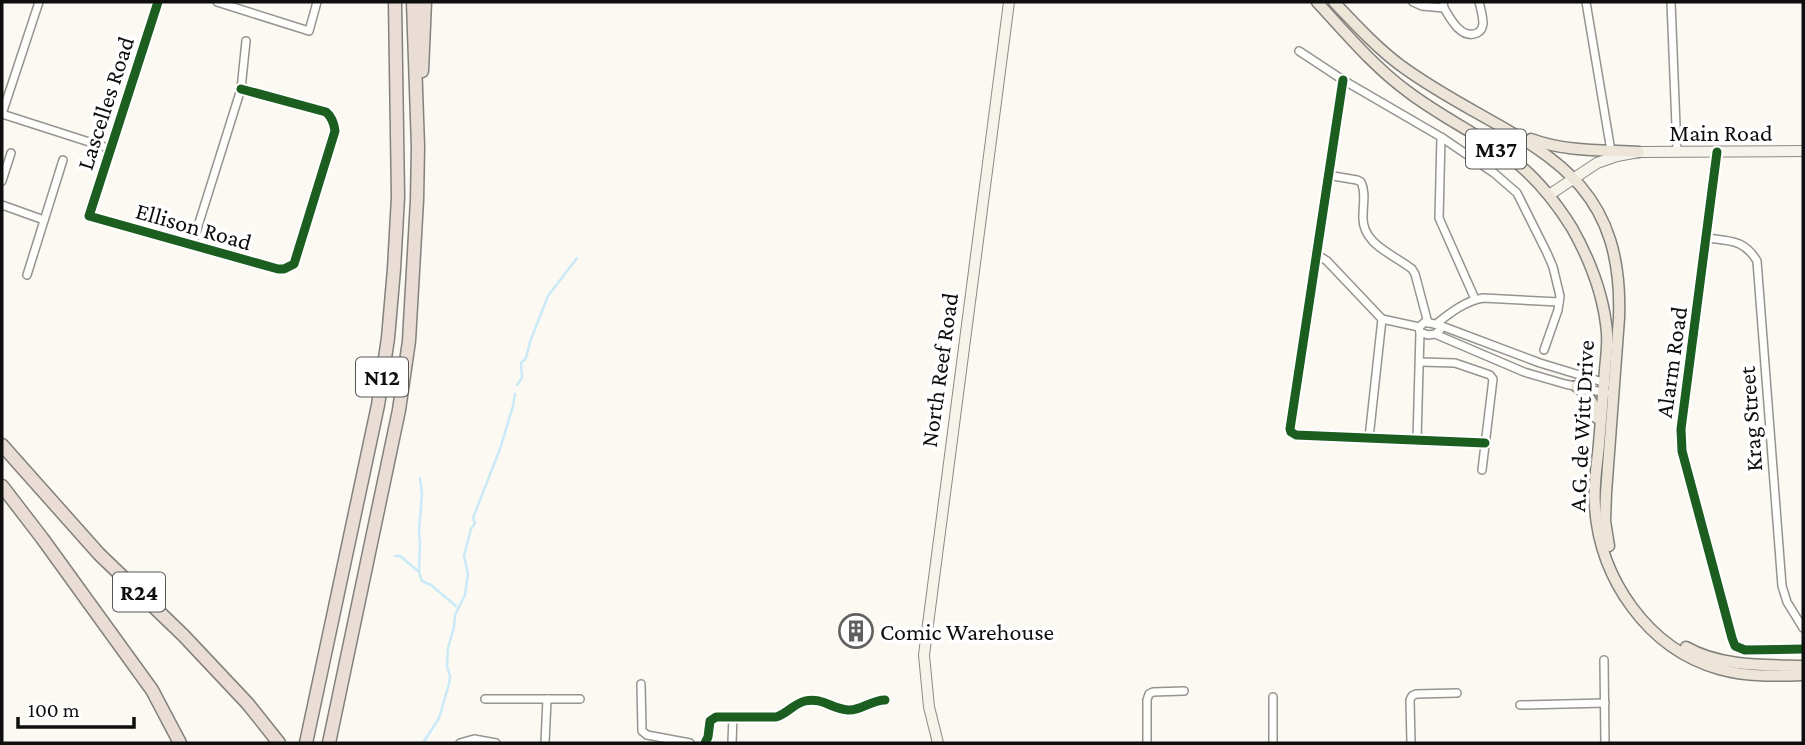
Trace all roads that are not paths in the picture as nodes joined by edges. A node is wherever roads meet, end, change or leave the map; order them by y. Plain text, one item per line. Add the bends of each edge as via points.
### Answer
1 (39, 2) edge
2 (158, 2) edge
3 (217, 2) edge
4 (317, 2) edge
5 (388, 2) edge
6 (396, 2) edge
7 (413, 2) edge
8 (425, 2) edge
9 (1009, 2) edge
10 (1317, 2) edge
11 (1334, 2) edge
12 (1413, 2) edge
13 (1479, 2) edge
14 (1586, 2) edge
15 (1671, 2) edge
16 (1443, 5) edge
17 (1345, 14) junction
18 (1337, 23) junction
19 (246, 41) dead end
20 (1299, 51) dead end
21 (1342, 80) junction
22 (241, 89) junction
23 (397, 113) junction
24 (2, 114) edge
25 (1516, 134) junction
26 (1441, 137) junction
27 (418, 147) junction
28 (111, 149) junction
29 (1611, 150) junction
30 (1803, 151) edge
31 (1639, 152) junction
32 (1677, 152) junction
33 (1717, 152) junction
34 (11, 153) dead end
35 (63, 160) dead end
36 (1327, 175) junction
37 (1575, 179) junction
38 (2, 181) edge
39 (1549, 195) junction
40 (2, 205) edge
41 (89, 216) joint
42 (44, 219) junction
43 (1707, 238) junction
44 (192, 245) junction
45 (1315, 253) junction
46 (27, 275) dead end
47 (1475, 299) junction
48 (1559, 302) junction
49 (1382, 319) junction
50 (1434, 324) junction
51 (1419, 330) junction
52 (1435, 334) junction
53 (1476, 338) junction
54 (1544, 349) dead end
55 (1471, 350) junction
56 (1420, 362) junction
57 (1576, 386) junction
58 (1608, 388) junction
59 (1369, 438) junction
60 (1417, 440) junction
61 (1485, 443) junction
62 (2, 444) edge
63 (1599, 445) junction
64 (1482, 470) dead end
65 (2, 486) edge
66 (1803, 628) edge
67 (1803, 649) edge
68 (1604, 660) dead end
69 (1803, 666) edge
70 (1803, 675) edge
71 (641, 684) dead end
72 (1184, 691) dead end
73 (1457, 693) dead end
74 (1273, 697) dead end
75 (485, 699) dead end
76 (547, 699) junction
77 (580, 699) dead end
78 (885, 700) dead end
79 (1605, 703) junction
80 (1520, 705) dead end
81 (733, 716) junction
82 (277, 741) edge
83 (180, 743) edge
84 (306, 743) edge
85 (329, 743) edge
86 (460, 743) edge
87 (496, 743) edge
88 (545, 743) edge
89 (690, 743) edge
90 (705, 743) edge
91 (732, 743) edge
92 (937, 743) edge
93 (1147, 743) edge
94 (1273, 743) edge
95 (1411, 743) edge
96 (1605, 743) edge

1 - 24 street
2 - 28 street, Lascelles Road
3 - 4 street via 309,31
5 - 23 highway
6 - 23 highway, N12
7 - 27 highway, N12
8 - 27 highway
9 - 92 main road, North Reef Road via 924,655
10 - 18 main road, A.G. de Witt Drive / M37
11 - 17 main road, A.G. de Witt Drive / M37
12 - 16 street
13 - 16 street via 1482,29 1471,34 1457,28
14 - 29 street
15 - 32 street
17 - 18 main road
17 - 25 main road, A.G. de Witt Drive / M37 via 1401,65
18 - 39 main road, A.G. de Witt Drive / M37 via 1398,84 1512,159
19 - 22 street
20 - 21 street
21 - 26 street
21 - 36 street
22 - 44 street
22 - 44 street, Ellison Road via 326,113 334,124 295,261 278,269
23 - 84 highway, N12 via 388,338
24 - 28 street
25 - 29 main road via 1562,148
25 - 37 main road, A.G. de Witt Drive / M37
26 - 47 street via 1439,218
26 - 48 street via 1517,193 1547,253
27 - 85 highway, N12 via 409,341 399,410
28 - 41 street, Lascelles Road
29 - 31 main road
30 - 33 main road, Main Road
31 - 32 main road, Main Road
31 - 37 main road, Main Road via 1597,163
32 - 33 main road, Main Road
33 - 43 street, Alarm Road
34 - 38 street
35 - 42 street
36 - 45 street
36 - 50 street via 1357,180 1364,187 1363,230 1377,246 1412,269
37 - 39 main road, Main Road
37 - 58 main road, A.G. de Witt Drive / M37 via 1603,219 1615,257 1619,305
39 - 58 main road, A.G. de Witt Drive / M37 via 1584,251 1600,293 1608,335
40 - 42 street
41 - 44 street, Ellison Road
42 - 46 street
43 - 66 street, Krag Street via 1742,244 1757,261 1782,586
43 - 67 street, Alarm Road via 1682,451 1735,646 1745,650
45 - 49 street
45 - 59 street via 1290,429 1296,435
47 - 48 street
47 - 50 street
48 - 54 street
49 - 51 street
49 - 59 street
50 - 51 street via 1422,323
50 - 52 street via 1439,332
50 - 53 street
51 - 52 street
51 - 56 street
52 - 55 street
53 - 55 street
53 - 58 street
55 - 57 street via 1524,372
56 - 60 street
56 - 61 street via 1462,365 1490,375
57 - 58 street
57 - 63 main road via 1595,406
58 - 63 main road, A.G. de Witt Drive / M37
58 - 69 main road, A.G. de Witt Drive / M37 via 1605,521 1611,555 1632,599 1657,627 1694,651 1737,663
59 - 60 street
60 - 61 street
61 - 64 street
62 - 82 highway, R24 via 99,554 248,704
63 - 70 main road, A.G. de Witt Drive / M37 via 1594,488 1601,543 1619,589 1641,620 1670,645 1717,668 1750,675
65 - 83 highway, R24 via 152,691
68 - 79 street
71 - 89 street via 642,731
72 - 93 street via 1149,694
73 - 95 street via 1412,696
74 - 94 street
75 - 76 street
76 - 77 street
76 - 88 street
78 - 81 street via 849,710 806,701 776,717
79 - 80 street
79 - 96 street
81 - 90 street via 710,721
81 - 91 street
86 - 87 street via 474,738

